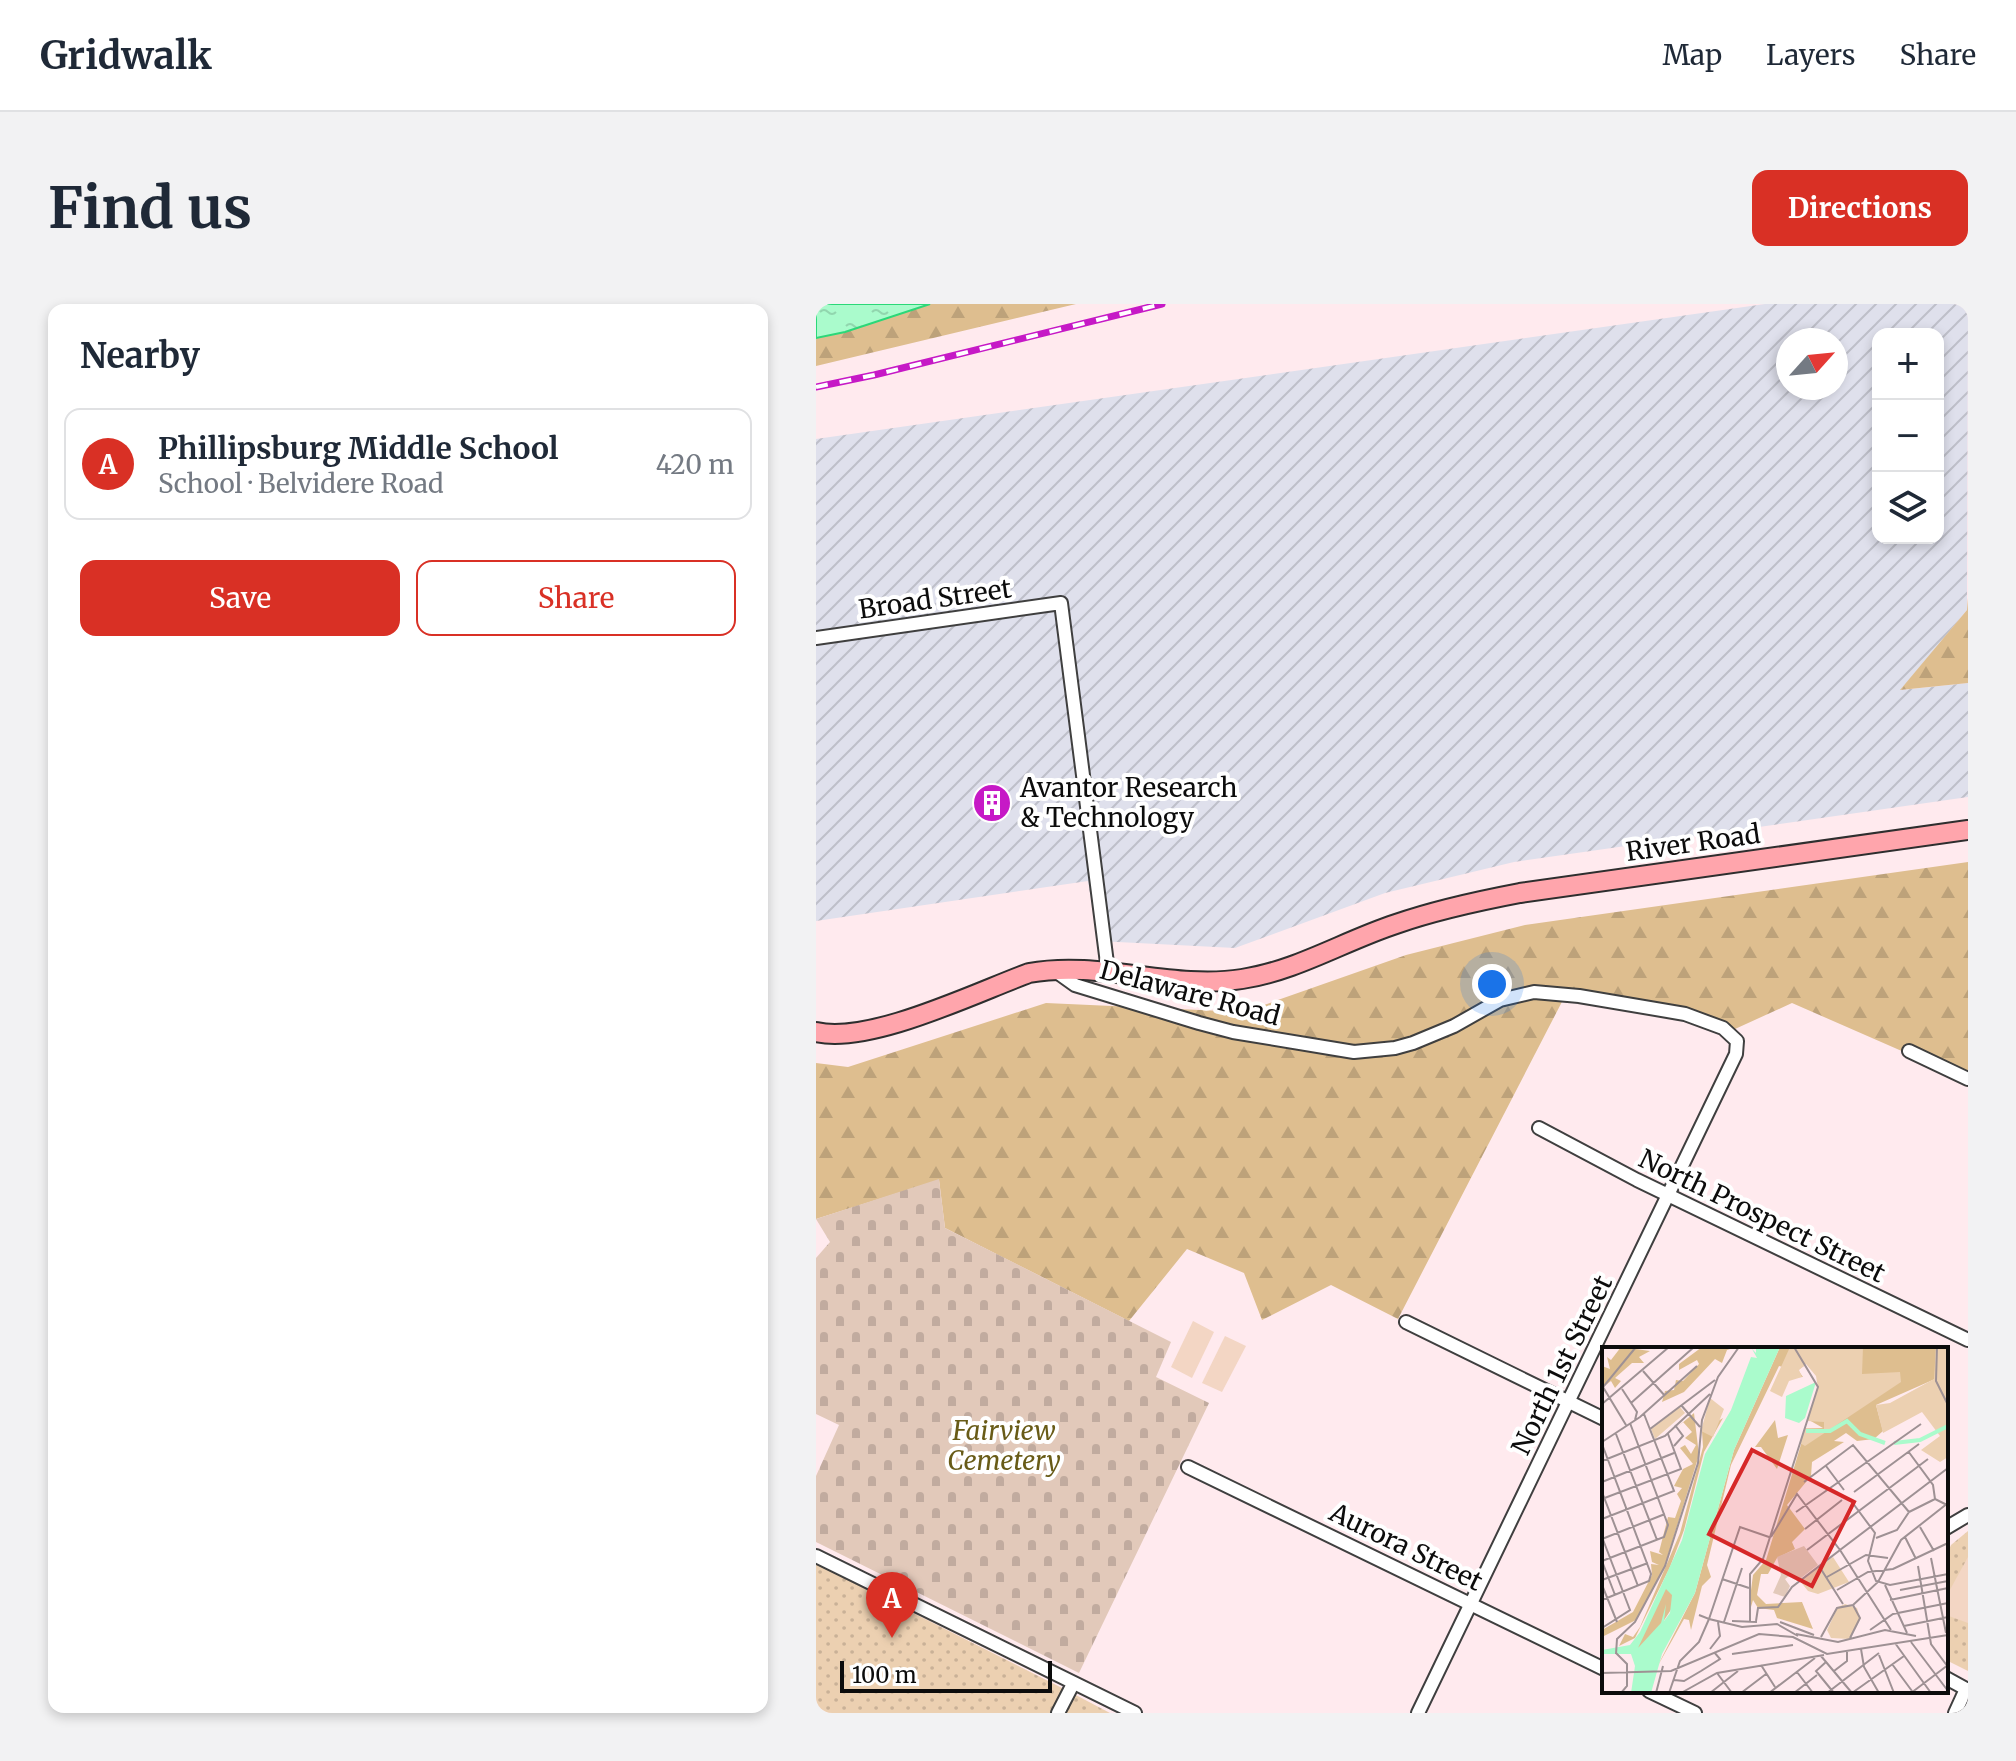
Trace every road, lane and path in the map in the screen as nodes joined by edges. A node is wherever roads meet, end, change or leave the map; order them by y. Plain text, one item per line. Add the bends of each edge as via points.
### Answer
1 (816, 638) edge
2 (1968, 830) edge
3 (1053, 969) junction
4 (1108, 971) junction
5 (816, 1032) edge
6 (1733, 1035) joint
7 (1909, 1051) dead end
8 (1968, 1079) edge
9 (1539, 1128) dead end
10 (1669, 1195) junction
11 (1406, 1322) dead end
12 (1968, 1340) edge
13 (1568, 1402) junction
14 (1602, 1418) edge
15 (1188, 1467) dead end
16 (1968, 1515) edge
17 (1948, 1527) edge
18 (816, 1556) edge
19 (1471, 1603) junction
20 (1602, 1668) edge
21 (1948, 1679) edge
22 (1073, 1684) junction
23 (1967, 1690) edge
24 (1653, 1693) edge
25 (1058, 1713) edge
26 (1135, 1713) edge
27 (1418, 1713) edge
28 (1695, 1713) edge
29 (1955, 1713) edge

1 - 4 street, Broad Street via 1061,603
2 - 4 street, River Road via 1463,904 1395,924 1294,966 1240,980 1190,981
3 - 4 street, River Road
3 - 5 street, River Road via 863,1031
3 - 6 street, Delaware Road via 1075,985 1199,1023 1354,1052 1413,1043 1500,1000 1534,992 1685,1014
6 - 10 street, North 1st Street via 1736,1054
7 - 8 street
9 - 10 street, North Prospect Street
10 - 12 street, North Prospect Street
10 - 13 street, North 1st Street
11 - 13 street
13 - 14 street
13 - 19 street, North 1st Street
15 - 19 street, Aurora Street
16 - 17 street
18 - 22 street
19 - 20 street, Aurora Street
19 - 27 street, North 1st Street
21 - 23 street
22 - 25 street
22 - 26 street
23 - 29 street
24 - 28 street

